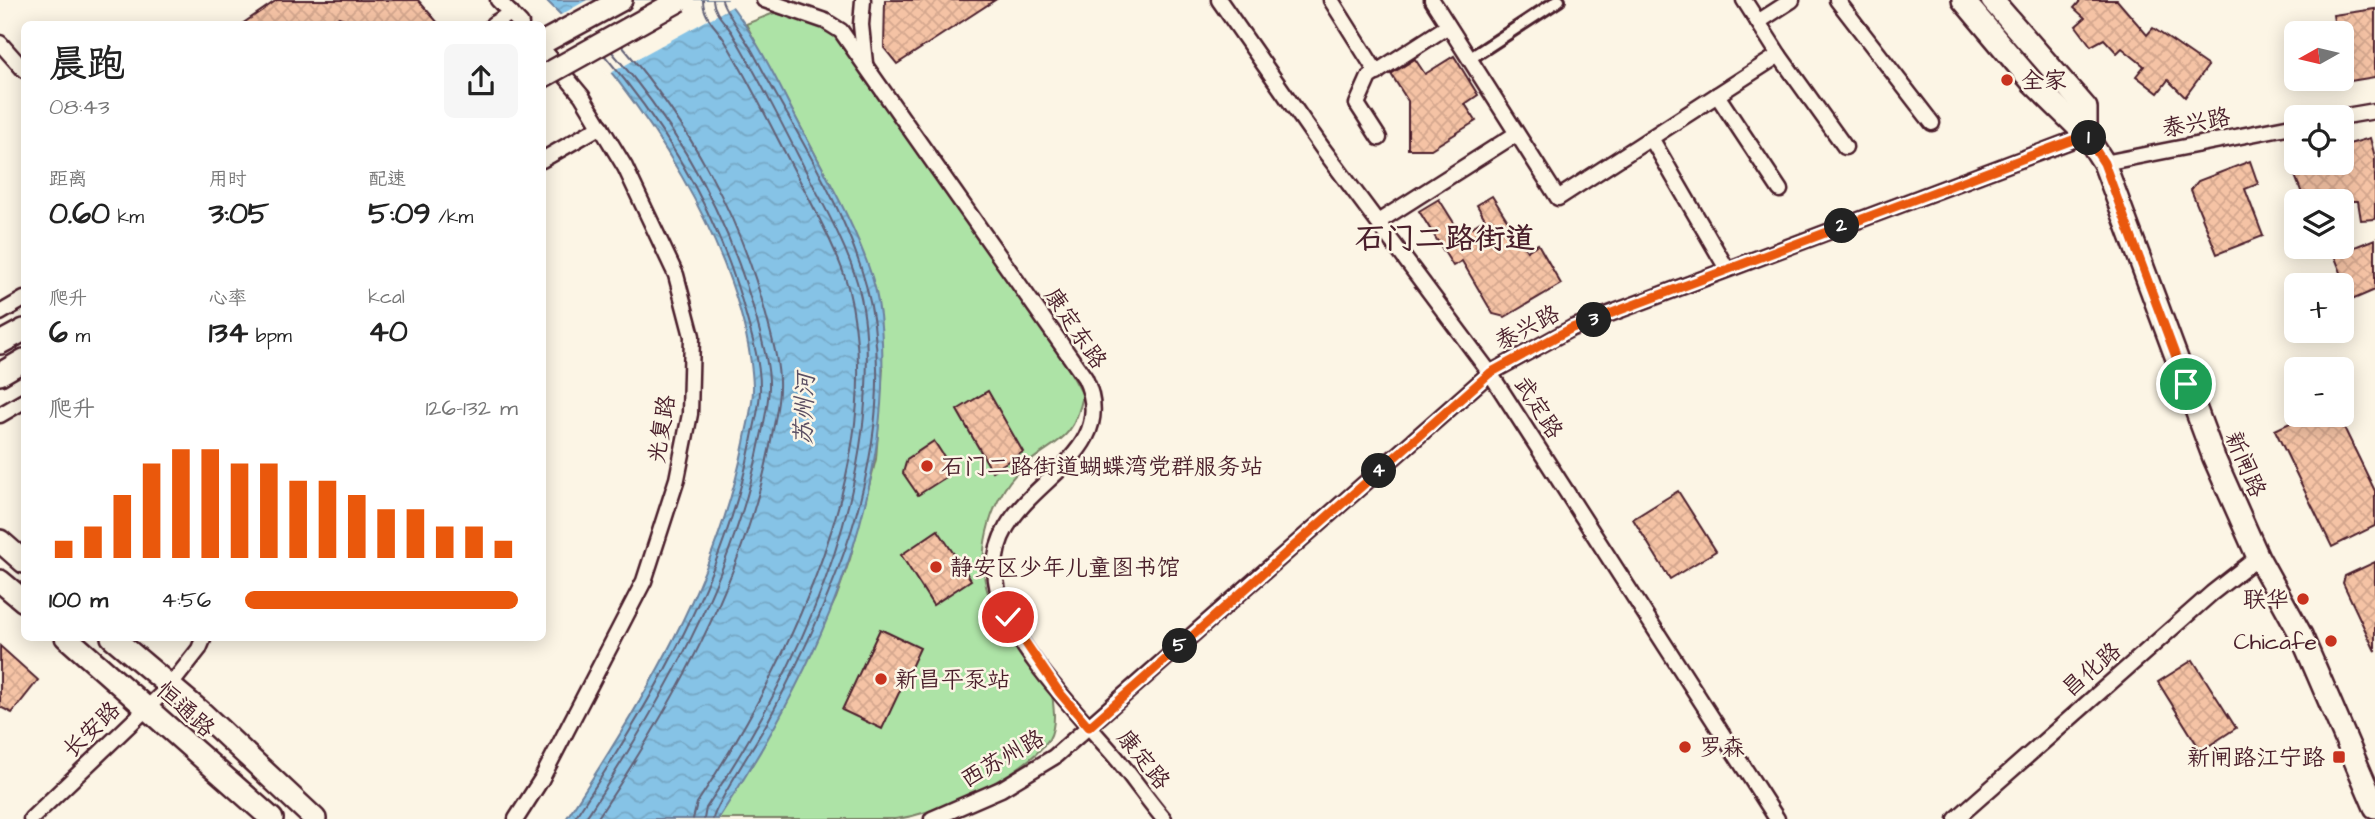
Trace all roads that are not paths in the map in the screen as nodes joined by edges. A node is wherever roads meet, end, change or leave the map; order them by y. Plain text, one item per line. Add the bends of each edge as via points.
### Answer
1 (498, 0) edge
2 (621, 0) edge
3 (680, 0) edge
4 (863, 0) edge
5 (1219, 0) edge
6 (1331, 0) edge
7 (1432, 0) edge
8 (1559, 0) edge
9 (1744, 0) edge
10 (1792, 0) edge
11 (1837, 0) edge
12 (1963, 0) edge
13 (1992, 0) edge
14 (772, 1) edge
15 (510, 13) junction
16 (498, 21) edge
17 (518, 21) edge
18 (1758, 22) junction
19 (1448, 26) junction
20 (0, 43) edge
21 (546, 44) edge
22 (546, 51) edge
23 (1779, 54) junction
24 (1469, 59) junction
25 (865, 64) junction
26 (21, 66) edge
27 (1377, 73) junction
28 (546, 75) edge
29 (1717, 95) junction
30 (2375, 111) edge
31 (2354, 115) edge
32 (1932, 123) dead end
33 (601, 126) junction
34 (2284, 127) edge
35 (1516, 134) junction
36 (2086, 135) junction
37 (1379, 138) dead end
38 (1651, 138) junction
39 (1845, 147) dead end
40 (546, 158) edge
41 (2104, 163) junction
42 (1780, 190) dead end
43 (1378, 222) junction
44 (1727, 270) junction
45 (21, 301) edge
46 (0, 313) edge
47 (21, 332) edge
48 (0, 343) edge
49 (21, 362) edge
50 (1490, 373) junction
51 (0, 374) edge
52 (21, 403) edge
53 (0, 415) edge
54 (0, 541) edge
55 (2258, 556) junction
56 (21, 559) edge
57 (0, 581) edge
58 (21, 598) edge
59 (71, 641) edge
60 (117, 641) edge
61 (202, 641) edge
62 (170, 686) junction
63 (146, 708) junction
64 (1089, 727) junction
65 (2375, 807) edge
66 (32, 819) edge
67 (272, 819) edge
68 (314, 819) edge
69 (516, 819) edge
70 (932, 819) edge
71 (1164, 819) edge
72 (1777, 819) edge
73 (1956, 819) edge

1 - 15 street
2 - 21 main road
3 - 28 main road, bridge
4 - 25 street
5 - 43 street, 武定路
6 - 27 street
7 - 19 street
8 - 24 street
9 - 18 street
10 - 18 street
11 - 32 street
12 - 36 main road, 新闸路 via 2033,83
13 - 36 main road, 新闸路 via 2086,108
14 - 25 street, 康定东路 via 841,31
15 - 16 street
15 - 17 street
18 - 23 street
19 - 24 street
19 - 27 street
20 - 26 street
22 - 33 street, 光复路
23 - 29 street
23 - 39 street
24 - 35 street
25 - 64 street, 康定东路 via 1093,395 1089,436 1007,524 994,569 1008,617
27 - 37 street via 1370,77 1357,104
29 - 38 street
29 - 42 street
30 - 31 street
33 - 40 street
33 - 69 street, 光复路 via 676,275 692,336 690,414 677,478 644,581 541,780
34 - 41 street, 泰兴路
35 - 38 street via 1558,198
35 - 43 street
36 - 41 main road, 新闸路
36 - 44 street, 泰兴路
38 - 44 street
41 - 55 main road, 新闸路 via 2214,458
43 - 50 street, 武定路
44 - 50 street, 泰兴路 via 1572,328
45 - 46 street
47 - 48 main road
49 - 51 main road
50 - 64 street, 泰兴路
50 - 72 street, 武定路
52 - 53 street
54 - 56 main road
55 - 65 main road, 新闸路 via 2301,635
55 - 73 street, 昌化路
57 - 58 main road
59 - 63 main road, 恒通路
60 - 62 main road, 恒通路
61 - 62 street, 长安路
62 - 63 street, 长安路
62 - 68 main road, 恒通路
63 - 66 street, 长安路
63 - 67 main road, 恒通路
64 - 70 street, 西苏州路 via 1026,775
64 - 71 street, 康定路

